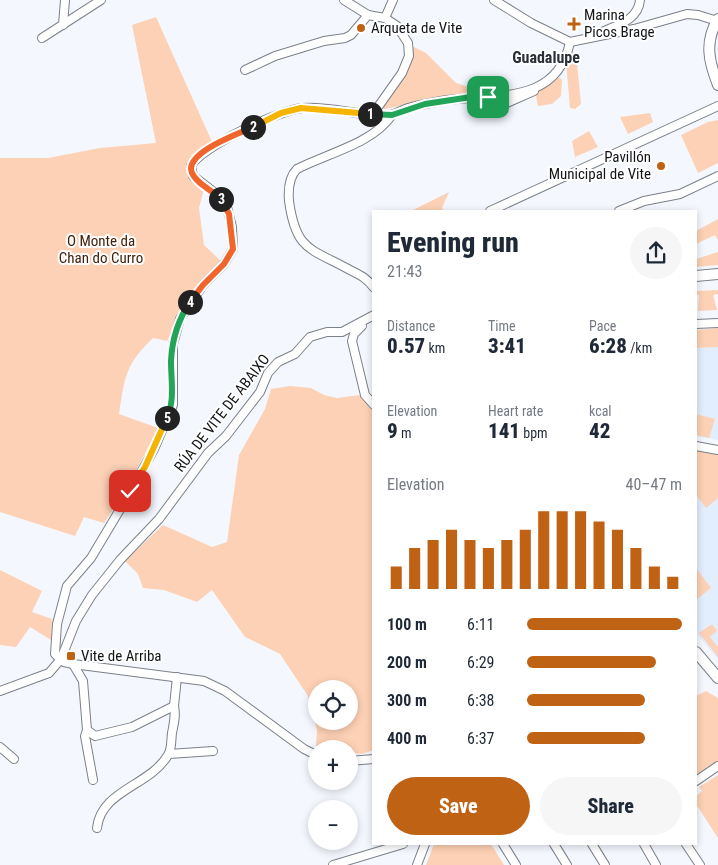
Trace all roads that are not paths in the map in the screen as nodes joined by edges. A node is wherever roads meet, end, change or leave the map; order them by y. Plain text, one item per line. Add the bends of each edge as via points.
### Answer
1 (65, 0) edge
2 (101, 0) edge
3 (344, 0) edge
4 (392, 0) edge
5 (494, 0) edge
6 (640, 0) edge
7 (368, 15) junction
8 (385, 18) junction
9 (718, 20) edge
10 (63, 26) junction
11 (42, 38) dead end
12 (584, 40) junction
13 (570, 42) junction
14 (245, 70) dead end
15 (716, 72) edge
16 (718, 85) edge
17 (538, 88) junction
18 (718, 106) edge
19 (491, 110) dead end
20 (373, 114) junction
21 (392, 115) junction
22 (718, 176) edge
23 (511, 202) junction
24 (492, 210) edge
25 (509, 210) edge
26 (622, 210) edge
27 (718, 274) edge
28 (697, 276) edge
29 (372, 286) edge
30 (372, 316) edge
31 (366, 320) junction
32 (718, 323) edge
33 (697, 324) edge
34 (372, 402) edge
35 (697, 446) edge
36 (718, 450) edge
37 (698, 656) edge
38 (61, 659) junction
39 (73, 664) junction
40 (178, 678) junction
41 (718, 678) edge
42 (0, 691) edge
43 (174, 706) junction
44 (87, 730) junction
45 (0, 747) edge
46 (213, 751) dead end
47 (308, 751) edge
48 (169, 754) junction
49 (14, 759) dead end
50 (372, 759) edge
51 (358, 760) edge
52 (718, 766) edge
53 (93, 780) dead end
54 (697, 780) edge
55 (97, 828) dead end
56 (400, 845) edge
57 (425, 845) edge
58 (505, 845) edge
59 (555, 845) edge
60 (593, 845) edge
61 (645, 845) edge
62 (687, 845) edge
63 (333, 865) edge
64 (417, 865) edge
65 (516, 865) edge
66 (566, 865) edge
67 (605, 865) edge
68 (656, 865) edge
69 (700, 865) edge

1 - 10 street
2 - 10 street
3 - 7 street
4 - 8 street
5 - 13 street
6 - 12 street via 640,6 628,21
7 - 8 street
7 - 14 street via 345,38 275,56
8 - 20 street via 406,38 409,56 402,73
9 - 12 street via 687,14
9 - 15 street via 709,46 709,57
10 - 11 street
12 - 13 street
13 - 17 street via 559,70
15 - 16 street
17 - 19 street
17 - 21 street via 507,96 471,97 425,104
18 - 23 street
20 - 21 street
20 - 38 street via 311,108 290,110 225,138 201,154 192,170 226,207 232,227 233,249 195,296 176,330 171,360 173,405 154,449 91,558 67,586 56,624 55,654
21 - 29 street via 370,135 297,169 291,177 288,194 296,233 305,246 362,275
22 - 26 street via 680,194 644,201
23 - 24 street
23 - 25 street
27 - 28 street
30 - 31 street, RÚA DE VITE DE ABAIXO
31 - 34 street, RÚA DE VITE DE ABAIXO via 354,334 352,342 366,394
31 - 38 street, RÚA DE VITE DE ABAIXO via 342,332 310,337 295,354 273,367 260,392 226,436 208,453 159,519 92,595 76,621
32 - 33 street
35 - 36 street
37 - 41 street
38 - 39 street
38 - 42 street via 49,673
39 - 40 street
39 - 44 street via 83,681
40 - 43 street
40 - 47 street via 204,681 215,686
43 - 44 street via 119,731 96,736
43 - 48 street via 176,716
44 - 53 street via 85,736
45 - 49 street
46 - 48 street
48 - 55 street via 148,775 108,804 100,815
50 - 51 street
52 - 54 street
56 - 63 street
57 - 64 street
58 - 65 street
59 - 66 street
60 - 67 street
61 - 68 street
62 - 69 street

